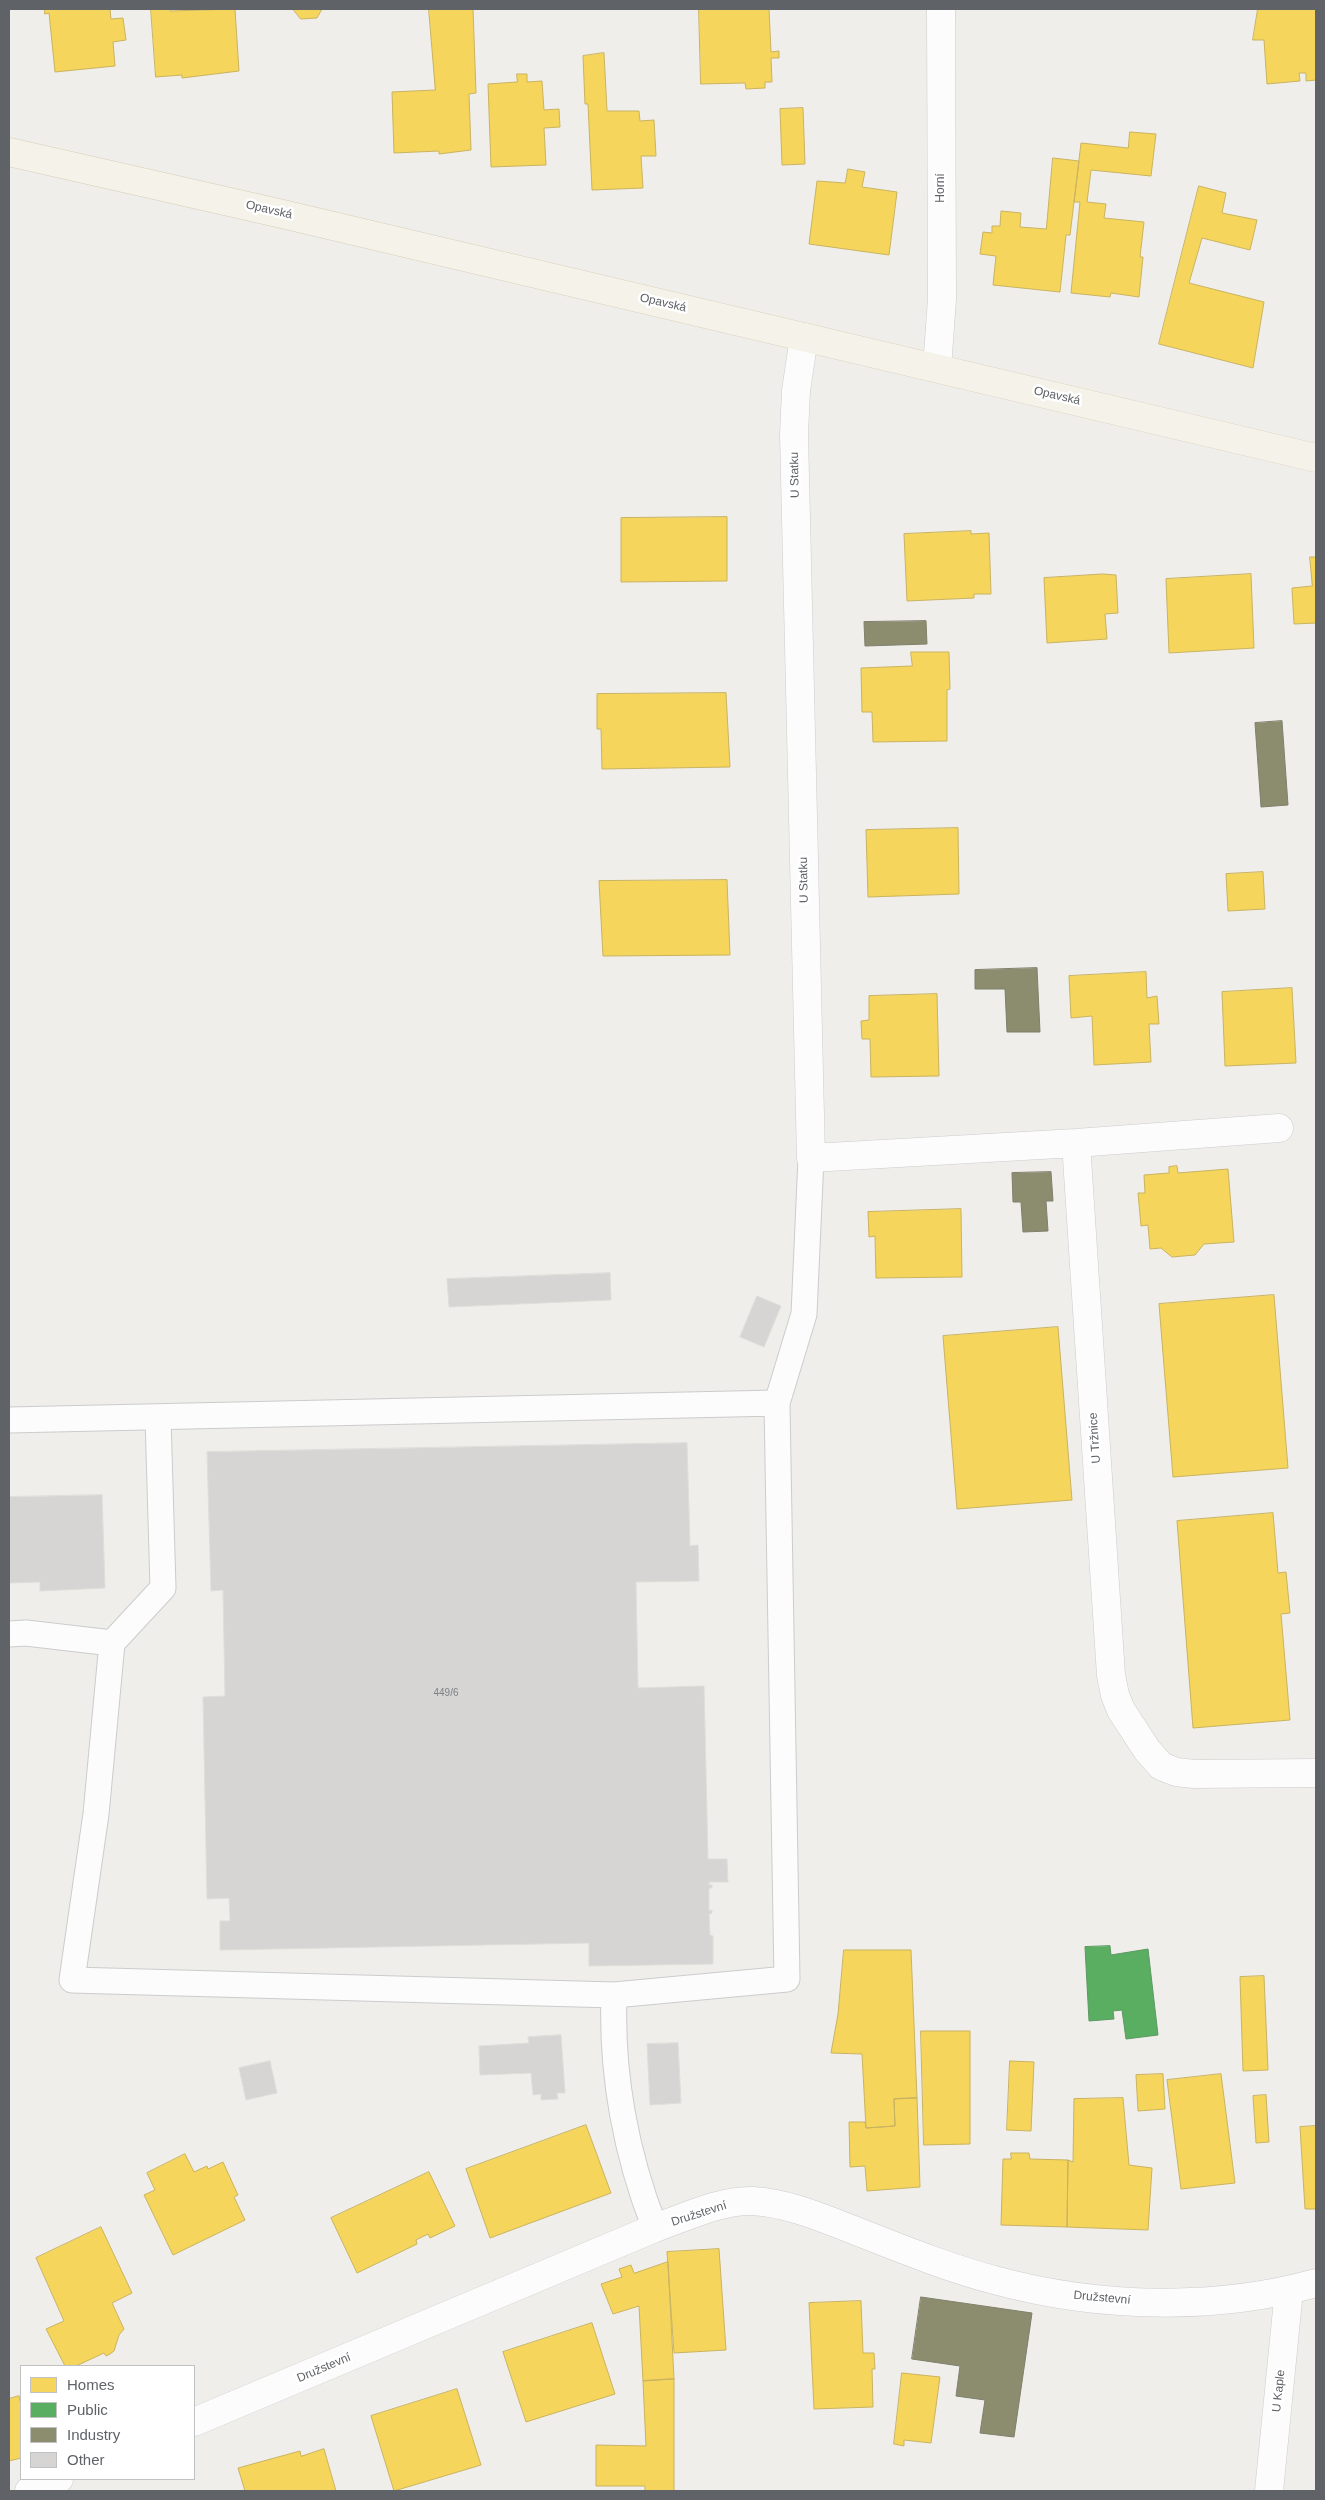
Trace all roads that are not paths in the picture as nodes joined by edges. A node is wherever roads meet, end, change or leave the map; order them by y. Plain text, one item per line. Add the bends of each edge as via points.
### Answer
1 (941, 9) edge
2 (9, 152) edge
3 (804, 337) junction
4 (937, 368) junction
5 (1316, 458) edge
6 (1279, 1128) dead end
7 (1076, 1143) junction
8 (811, 1158) junction
9 (777, 1403) junction
10 (158, 1417) junction
11 (9, 1420) edge
12 (9, 1634) edge
13 (112, 1643) junction
14 (1316, 1773) edge
15 (614, 1994) junction
16 (655, 2228) junction
17 (1316, 2283) edge
18 (1289, 2290) junction
19 (195, 2422) edge
20 (56, 2480) edge
21 (29, 2491) edge
22 (1268, 2491) edge

1 - 4 street, Horní via 942,299
2 - 3 main road, Opavská
3 - 4 main road, Opavská
3 - 8 street, U Statku via 794,434
4 - 5 main road, Opavská
6 - 7 street
7 - 8 street
7 - 14 street, U Tržnice via 1111,1675 1115,1695 1147,1750 1161,1766 1176,1772
8 - 9 lane via 804,1314
9 - 10 lane
9 - 15 lane via 786,1980
10 - 11 lane
10 - 13 lane via 163,1588
12 - 13 lane
13 - 15 lane via 96,1814 72,1980
15 - 16 lane via 614,2057 622,2112 636,2177
16 - 18 street, Družstevní via 726,2204 753,2201 804,2211 915,2254 997,2281 1064,2294 1162,2302 1229,2299
16 - 19 street, Družstevní
17 - 18 street, Družstevní
18 - 22 street, U Kaple
20 - 21 street

